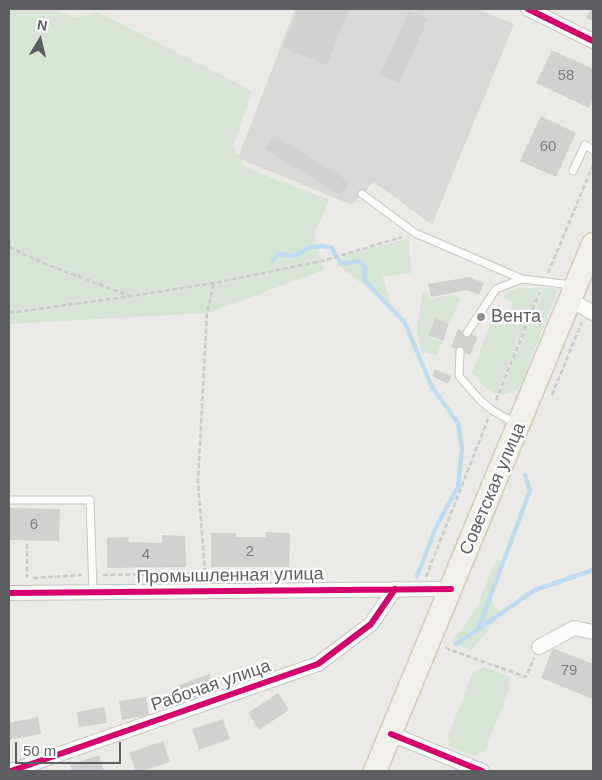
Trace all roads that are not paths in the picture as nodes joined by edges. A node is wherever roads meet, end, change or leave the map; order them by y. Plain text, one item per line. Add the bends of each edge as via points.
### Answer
1 (528, 9) edge
2 (593, 41) edge
3 (593, 150) edge
4 (573, 171) dead end
5 (362, 194) dead end
6 (593, 244) edge
7 (522, 279) junction
8 (574, 293) junction
9 (593, 313) edge
10 (468, 333) dead end
11 (460, 351) dead end
12 (519, 426) junction
13 (9, 500) edge
14 (395, 589) junction
15 (451, 589) junction
16 (93, 592) junction
17 (9, 593) edge
18 (593, 632) edge
19 (539, 647) road end
20 (391, 734) junction
21 (10, 771) edge
22 (375, 771) edge
23 (482, 771) edge

1 - 2 street
3 - 4 lane via 585,144
5 - 7 lane via 414,233
6 - 8 main road, Советская улица
7 - 8 lane via 544,282
7 - 10 lane via 496,289
8 - 9 street
8 - 12 main road, Советская улица
11 - 12 lane via 459,376 481,401
12 - 15 main road, Советская улица
13 - 16 lane via 90,500
14 - 15 street, Промышленная улица
14 - 16 street, Промышленная улица
14 - 21 street, Рабочая улица via 370,624 318,664
15 - 20 main road, Советская улица
16 - 17 street, Промышленная улица
18 - 19 street via 574,628
20 - 22 main road, Советская улица
20 - 23 street

